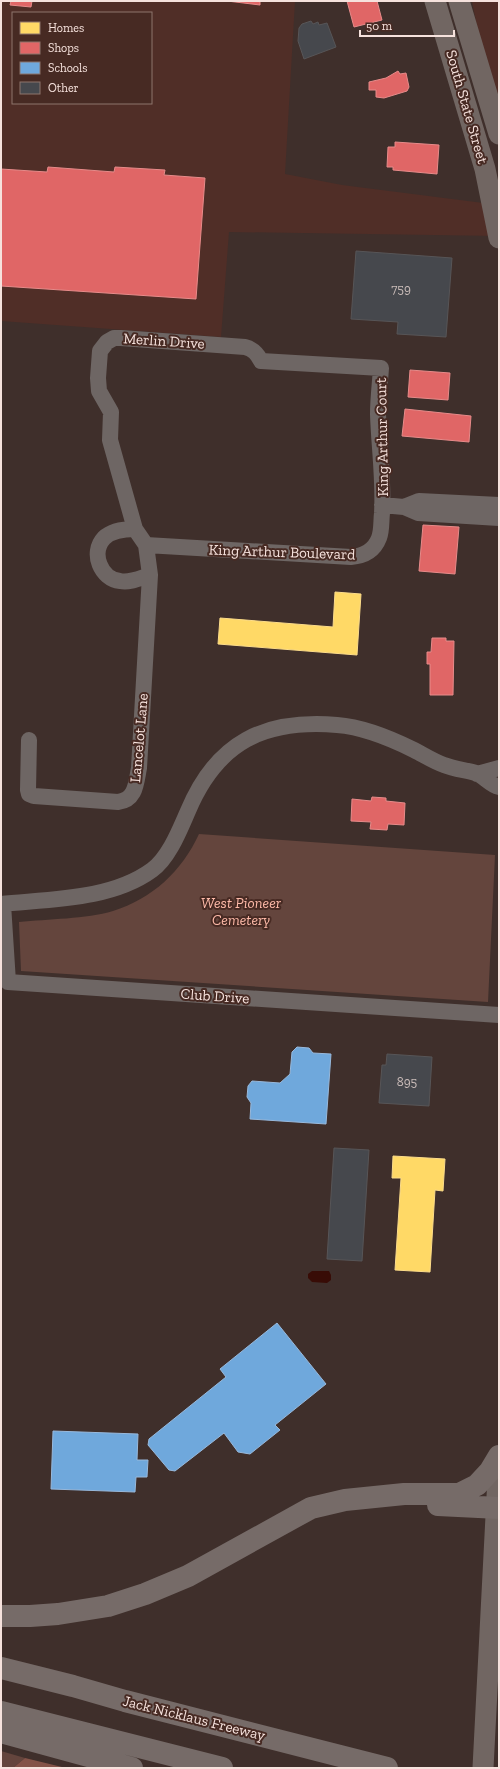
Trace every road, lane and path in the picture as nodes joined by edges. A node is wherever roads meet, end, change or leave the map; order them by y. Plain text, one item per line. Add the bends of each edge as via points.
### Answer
1 (435, 1) edge
2 (459, 1) edge
3 (499, 134) edge
4 (497, 205) edge
5 (499, 238) edge
6 (245, 347) joint
7 (382, 505) junction
8 (499, 505) edge
9 (404, 508) junction
10 (499, 518) edge
11 (135, 529) junction
12 (146, 545) junction
13 (150, 575) junction
14 (28, 740) dead end
15 (499, 768) edge
16 (477, 774) junction
17 (499, 787) edge
18 (2, 904) edge
19 (499, 1015) edge
20 (499, 1457) edge
21 (386, 1498) junction
22 (498, 1508) edge
23 (1, 1616) edge
24 (1, 1668) edge
25 (1, 1712) edge
26 (1, 1732) edge
27 (132, 1768) edge
28 (222, 1768) edge
29 (387, 1768) edge
30 (483, 1768) edge

1 - 4 main road, South State Street
2 - 3 main road, South State Street
4 - 5 main road, South State Street
6 - 7 street, King Arthur Court via 258,354 261,361 381,368 378,412
6 - 11 street, Merlin Drive via 114,338 100,351 99,391 110,412 110,440
7 - 9 street
7 - 12 street, King Arthur Boulevard via 380,536 376,545 368,553 360,556
8 - 9 street via 419,500
9 - 10 street via 418,513
11 - 12 street, Merlin Drive
11 - 13 street via 122,529 110,533 103,539 99,546 99,565 110,578 119,581 128,582
12 - 13 street, Lancelot Lane
13 - 14 street, Lancelot Lane via 140,768 134,793 130,798 118,802 29,794
15 - 16 street
16 - 17 street
16 - 18 street via 443,765 394,740 366,730 307,723 276,728 255,735 233,748 213,765 197,791 176,839 153,869 119,887 94,894
18 - 19 street, Club Drive via 8,982
20 - 21 highway via 477,1485 459,1494 404,1494
20 - 22 main road
21 - 22 highway via 403,1503
21 - 23 highway via 345,1500 311,1508 188,1576 108,1606 58,1614
22 - 30 main road
24 - 29 highway, Jack Nicklaus Freeway
25 - 28 highway
26 - 27 highway

